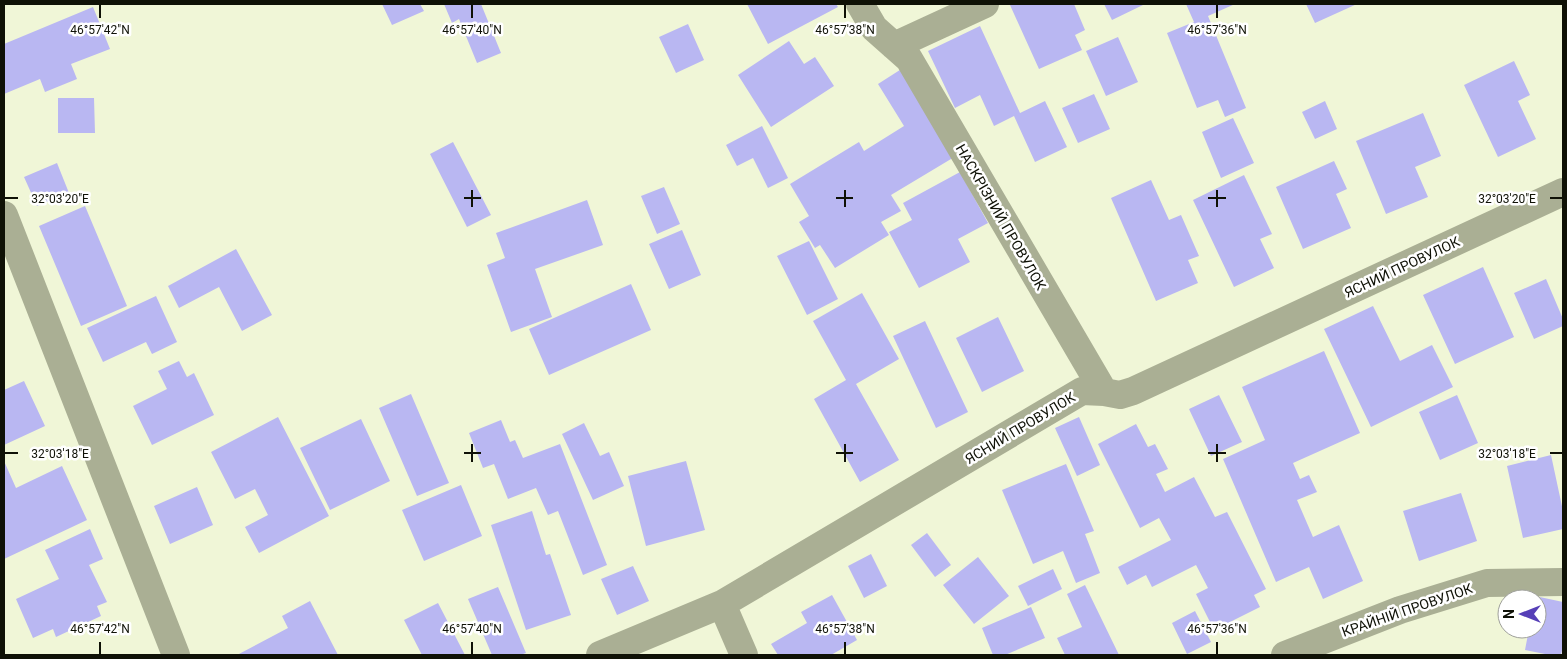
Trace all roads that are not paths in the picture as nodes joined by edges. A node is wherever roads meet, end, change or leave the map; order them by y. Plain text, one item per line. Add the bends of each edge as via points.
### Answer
1 (860, 4) edge
2 (985, 4) edge
3 (894, 46) junction
4 (1563, 192) edge
5 (4, 215) edge
6 (1104, 392) junction
7 (1563, 582) edge
8 (722, 604) junction
9 (176, 655) edge
10 (600, 655) edge
11 (744, 655) edge
12 (1285, 655) edge

1 - 3 street, НАСКРІЗНИЙ ПРОВУЛОК via 874,28
2 - 3 street
3 - 6 street, НАСКРІЗНИЙ ПРОВУЛОК via 909,59
4 - 6 street, ЯСНИЙ ПРОВУЛОК via 1133,391 1120,395
5 - 9 street
6 - 8 street, ЯСНИЙ ПРОВУЛОК via 1082,391
7 - 12 street, КРАЙНІЙ ПРОВУЛОК via 1487,582 1400,610
8 - 10 street, ЯСНИЙ ПРОВУЛОК
8 - 11 street

